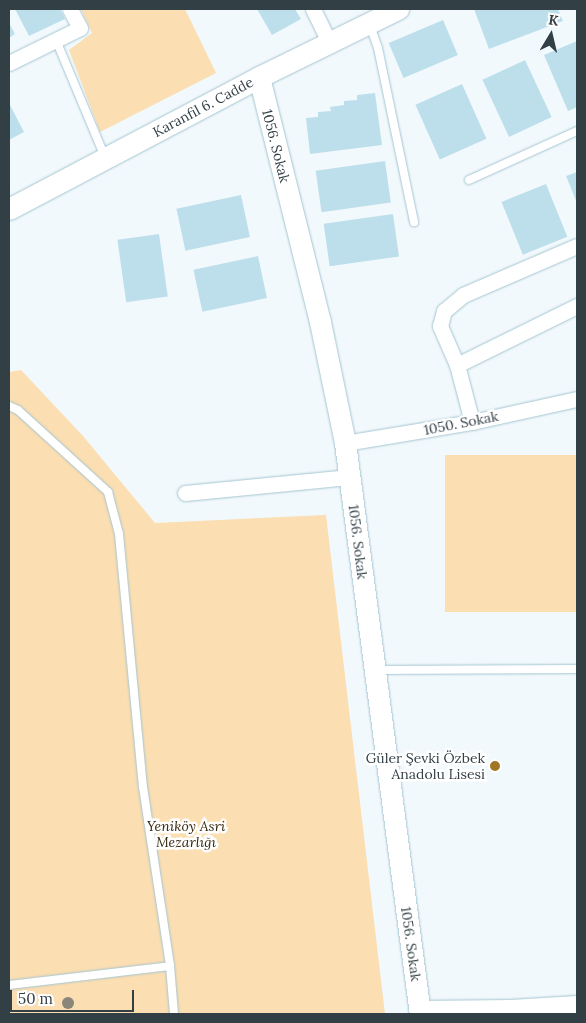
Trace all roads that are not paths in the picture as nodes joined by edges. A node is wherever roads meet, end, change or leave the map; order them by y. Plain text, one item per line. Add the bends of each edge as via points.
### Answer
1 (70, 9) edge
2 (313, 9) edge
3 (398, 9) edge
4 (369, 23) junction
5 (56, 40) junction
6 (329, 42) junction
7 (9, 63) edge
8 (259, 77) junction
9 (577, 131) edge
10 (106, 158) junction
11 (470, 180) dead end
12 (9, 209) edge
13 (414, 222) dead end
14 (577, 246) edge
15 (577, 306) edge
16 (457, 364) junction
17 (577, 399) edge
18 (9, 406) edge
19 (472, 422) junction
20 (345, 443) junction
21 (349, 476) junction
22 (186, 493) dead end
23 (577, 669) edge
24 (374, 670) junction
25 (170, 966) junction
26 (9, 985) edge
27 (577, 1006) edge
28 (420, 1012) edge
29 (174, 1014) edge

1 - 5 street via 80,28
2 - 6 street
3 - 4 street, Karanfil 6. Cadde
4 - 6 street, Karanfil 6. Cadde
4 - 13 lane via 378,48
5 - 7 street
5 - 10 lane
6 - 8 street, Karanfil 6. Cadde
8 - 10 street, Karanfil 6. Cadde
8 - 20 street, 1056. Sokak via 320,322
9 - 11 lane
10 - 12 street, Karanfil 6. Cadde
14 - 16 street via 463,295 444,311 440,326
15 - 16 street
16 - 19 street
17 - 19 street, 1050. Sokak
18 - 25 lane via 18,410 108,492 119,534 143,787
19 - 20 street, 1050. Sokak
20 - 21 street, 1056. Sokak
21 - 22 street
21 - 24 street, 1056. Sokak
23 - 24 lane
24 - 28 street, 1056. Sokak
25 - 26 lane
25 - 29 lane
27 - 28 street

